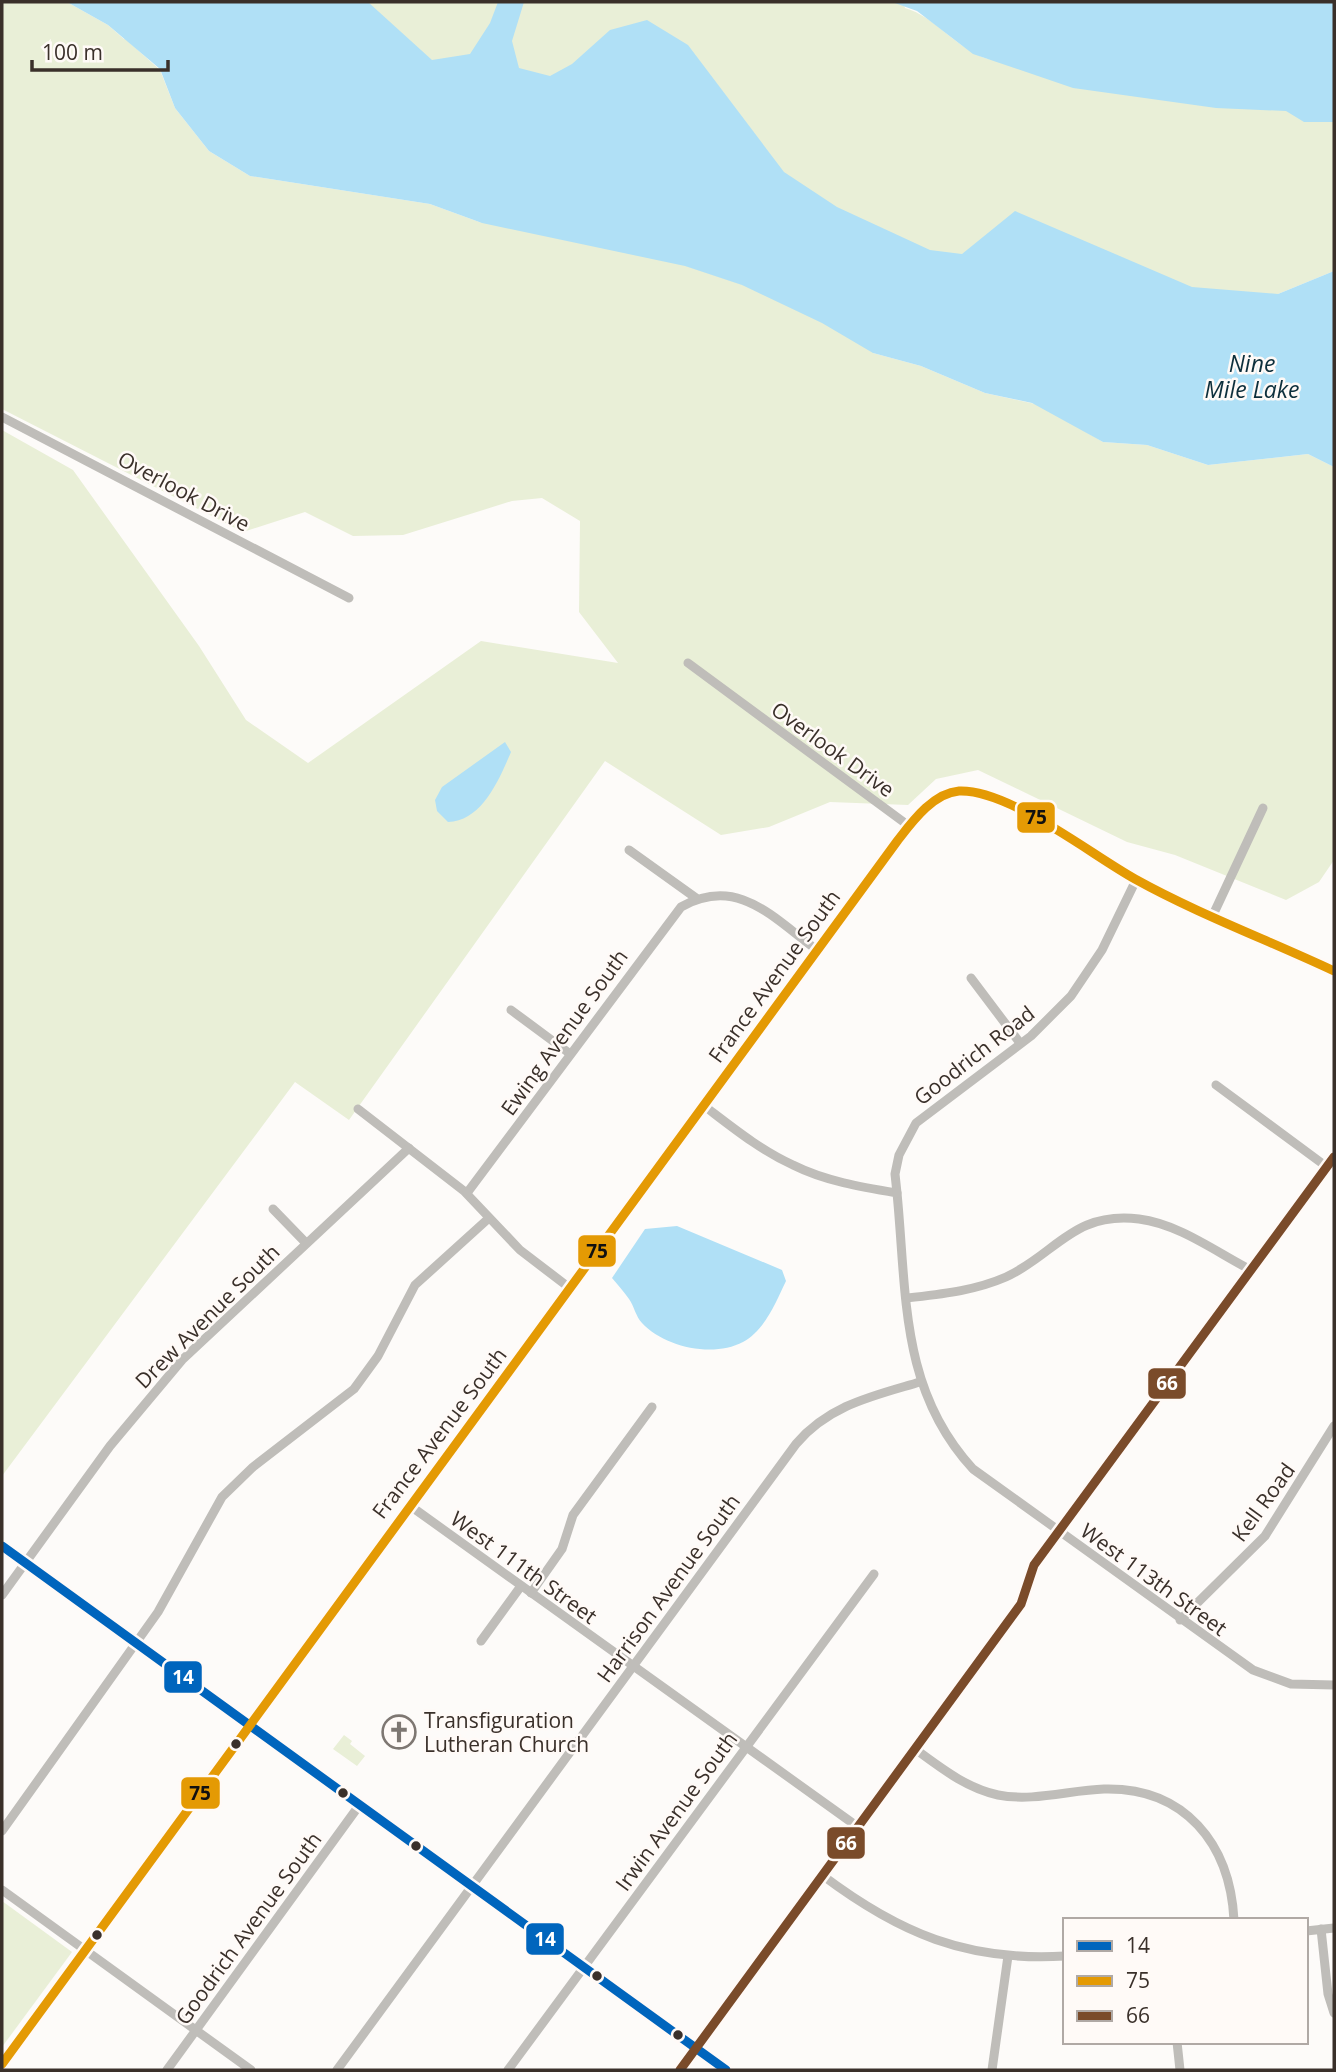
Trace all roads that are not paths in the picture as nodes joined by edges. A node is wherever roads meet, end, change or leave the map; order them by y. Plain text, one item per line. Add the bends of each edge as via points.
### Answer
1 (2, 417) edge
2 (349, 598) dead end
3 (688, 663) dead end
4 (1262, 808) dead end
5 (909, 826) junction
6 (629, 850) dead end
7 (1136, 880) junction
8 (696, 898) junction
9 (1213, 915) junction
10 (817, 950) junction
11 (1334, 971) edge
12 (971, 978) dead end
13 (511, 1010) dead end
14 (1020, 1043) junction
15 (569, 1053) junction
16 (1216, 1084) dead end
17 (704, 1105) junction
18 (358, 1109) dead end
19 (409, 1149) junction
20 (1334, 1157) edge
21 (1327, 1167) junction
22 (467, 1193) junction
23 (897, 1194) junction
24 (273, 1209) dead end
25 (489, 1218) junction
26 (306, 1243) junction
27 (1251, 1270) junction
28 (570, 1289) junction
29 (907, 1298) junction
30 (920, 1382) junction
31 (652, 1407) dead end
32 (1334, 1426) edge
33 (409, 1506) junction
34 (1058, 1533) junction
35 (2, 1546) edge
36 (25, 1563) junction
37 (874, 1574) dead end
38 (521, 1586) junction
39 (531, 1593) junction
40 (2, 1595) edge
41 (1180, 1620) junction
42 (481, 1641) dead end
43 (135, 1645) junction
44 (633, 1666) junction
45 (1334, 1685) edge
46 (248, 1727) junction
47 (746, 1747) junction
48 (915, 1749) junction
49 (358, 1807) junction
50 (858, 1827) junction
51 (2, 1831) edge
52 (822, 1875) junction
53 (470, 1887) junction
54 (2, 1890) edge
55 (1234, 1918) edge
56 (1334, 1928) edge
57 (1321, 1929) junction
58 (1308, 1931) edge
59 (84, 1951) junction
60 (1008, 1956) junction
61 (1063, 1956) edge
62 (583, 1968) junction
63 (1334, 2013) edge
64 (195, 2031) junction
65 (1177, 2044) edge
66 (695, 2049) junction
67 (2, 2064) edge
68 (167, 2070) edge
69 (250, 2070) edge
70 (337, 2070) edge
71 (508, 2070) edge
72 (680, 2070) edge
73 (726, 2070) edge
74 (992, 2070) edge
75 (1180, 2070) edge

1 - 2 street, Overlook Drive
3 - 5 street, Overlook Drive
4 - 9 street
5 - 7 street via 942,796 958,791 978,794 1027,813
5 - 10 street, France Avenue South
6 - 8 street
7 - 9 street
7 - 14 street, Goodrich Road via 1087,974 1051,1017
8 - 10 street via 743,898
8 - 15 street, Ewing Avenue South via 669,919
9 - 11 street
10 - 17 street, France Avenue South
12 - 14 street
13 - 15 street
14 - 23 street, Goodrich Road via 916,1123 899,1155
15 - 22 street, Ewing Avenue South
16 - 21 street
17 - 23 street via 794,1166 850,1185
17 - 28 street, France Avenue South
18 - 19 street
19 - 22 street
19 - 26 street, Drew Avenue South
20 - 21 street
21 - 27 street
22 - 25 street
23 - 29 street, West 113th Street
24 - 26 street
25 - 28 street via 520,1250
25 - 43 street via 415,1285 378,1356 354,1389 253,1467 222,1497
26 - 36 street, Drew Avenue South via 144,1402
27 - 29 street via 1160,1224 1120,1218 1081,1227 1019,1269 987,1284
27 - 34 street
28 - 33 street, France Avenue South
29 - 30 street, West 113th Street
30 - 34 street, West 113th Street via 939,1427 955,1450 994,1487
30 - 44 street, Harrison Avenue South via 839,1408 808,1429
31 - 39 street via 573,1515 562,1549
32 - 41 street, Kell Road via 1265,1536
33 - 38 street, West 111th Street
33 - 46 street, France Avenue South
34 - 41 street, West 113th Street
34 - 48 street via 1034,1566 1021,1604
35 - 36 street
36 - 40 street, Drew Avenue South
36 - 43 street
37 - 47 street, Irwin Avenue South
38 - 39 street, West 111th Street
38 - 42 street
39 - 44 street, West 111th Street
41 - 45 street, West 113th Street via 1236,1660 1271,1678 1291,1684
43 - 46 street
43 - 51 street
44 - 47 street, West 111th Street
44 - 53 street, Harrison Avenue South
46 - 49 street
46 - 59 street, France Avenue South
47 - 50 street, West 111th Street
47 - 62 street, Irwin Avenue South
48 - 50 street
48 - 55 street via 960,1781 999,1795 1124,1789 1163,1800 1197,1824 1221,1857
49 - 53 street
49 - 64 street, Goodrich Avenue South
50 - 52 street
52 - 60 street via 876,1914 906,1929 968,1950
52 - 66 street
53 - 62 street
53 - 70 street, Harrison Avenue South
54 - 59 street
56 - 57 street
57 - 58 street
57 - 63 street
59 - 64 street
59 - 67 street, France Avenue South
60 - 61 street
60 - 74 street
62 - 66 street
62 - 71 street, Irwin Avenue South
64 - 68 street, Goodrich Avenue South
64 - 69 street
65 - 75 street
66 - 72 street
66 - 73 street

